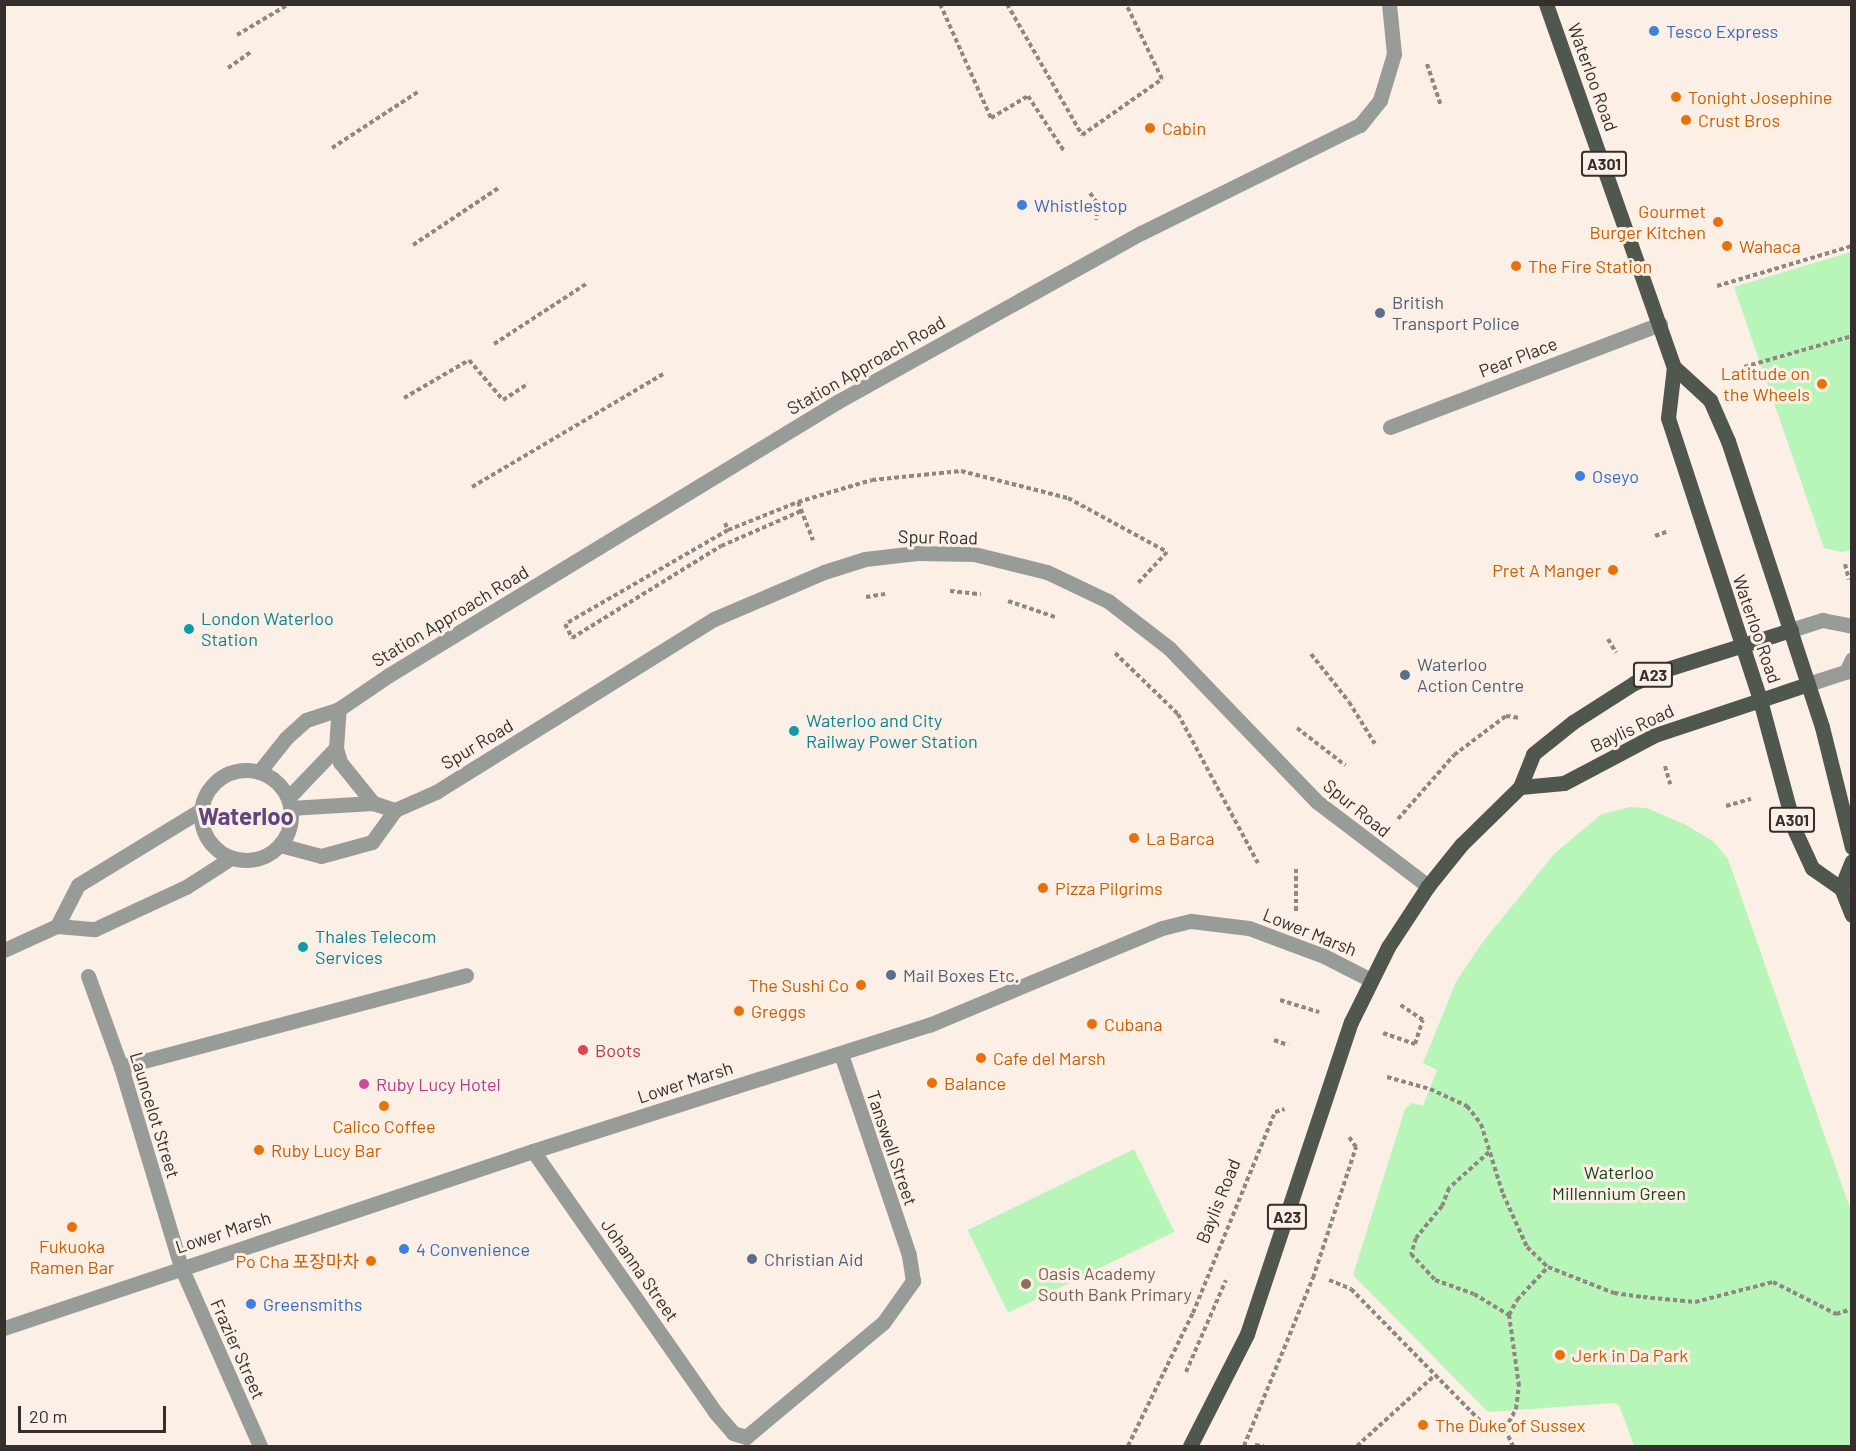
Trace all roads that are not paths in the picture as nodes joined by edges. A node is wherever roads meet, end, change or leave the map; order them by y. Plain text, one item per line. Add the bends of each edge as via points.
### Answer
1 (1389, 4) edge
2 (1546, 4) edge
3 (1660, 324) junction
4 (1674, 367) junction
5 (1390, 427) dead end
6 (1851, 626) edge
7 (1791, 630) junction
8 (1741, 646) junction
9 (1851, 659) edge
10 (1808, 684) junction
11 (1760, 700) junction
12 (339, 709) junction
13 (336, 748) junction
14 (259, 772) junction
15 (1520, 787) junction
16 (289, 803) junction
17 (373, 803) junction
18 (201, 810) junction
19 (395, 810) junction
20 (280, 845) junction
21 (1851, 847) edge
22 (231, 858) junction
23 (1851, 861) edge
24 (1428, 886) junction
25 (1841, 888) junction
26 (1851, 915) edge
27 (57, 926) junction
28 (4, 950) edge
29 (466, 975) dead end
30 (88, 976) dead end
31 (1371, 980) junction
32 (841, 1054) junction
33 (121, 1067) junction
34 (533, 1151) junction
35 (181, 1267) junction
36 (4, 1328) edge
37 (715, 1412) joint
38 (260, 1446) edge
39 (1190, 1446) edge

1 - 12 street, Station Approach Road via 1394,54 1380,100 1360,125 1141,233 837,402
2 - 3 main road, Waterloo Road / A301
3 - 4 main road, Waterloo Road / A301
3 - 5 street, Pear Place
4 - 7 main road, Waterloo Road / A301 via 1710,400
4 - 8 main road, Waterloo Road / A301 via 1668,418
6 - 7 street via 1822,620
7 - 8 main road, Baylis Road
7 - 10 main road, Waterloo Road / A301
8 - 11 main road, Waterloo Road / A301
8 - 15 main road, Baylis Road / A23 via 1634,683 1573,722 1533,754
9 - 10 street via 1846,672
10 - 11 main road, Baylis Road
10 - 21 main road, Waterloo Road / A301
11 - 15 main road, Baylis Road via 1655,735 1564,783
11 - 25 main road, Waterloo Road / A301 via 1795,831 1812,868
12 - 13 street
12 - 14 street, Station Approach Road via 306,720
13 - 16 street
13 - 17 street via 340,762
14 - 16 street via 279,784
14 - 18 street via 238,771 220,778 208,791
15 - 24 main road, Baylis Road / A23 via 1461,845
16 - 17 street
16 - 20 street via 289,831
17 - 19 street
18 - 22 street via 209,842
18 - 27 street via 78,885
19 - 20 street via 372,842 321,856
19 - 24 street, Spur Road via 436,792 714,619 824,572 865,560 916,553 974,554 1047,572 1108,601 1169,648 1316,801
20 - 22 street via 262,857
22 - 27 street via 186,887 95,929
23 - 25 main road
24 - 31 main road, Baylis Road / A23
25 - 26 main road
27 - 28 street
29 - 33 street
30 - 33 street, Launcelot Street
31 - 32 street, Lower Marsh via 1285,940 1249,928 1191,921 1162,928 977,1007
31 - 39 main road, Baylis Road / A23 via 1351,1022 1324,1099 1247,1334
32 - 34 street, Lower Marsh
32 - 37 street, Tanswell Street via 909,1255 913,1281 883,1323 753,1434 746,1437 733,1433
33 - 35 street, Launcelot Street
34 - 35 street, Lower Marsh
34 - 37 street, Johanna Street
35 - 36 street, Lower Marsh
35 - 38 street, Frazier Street

